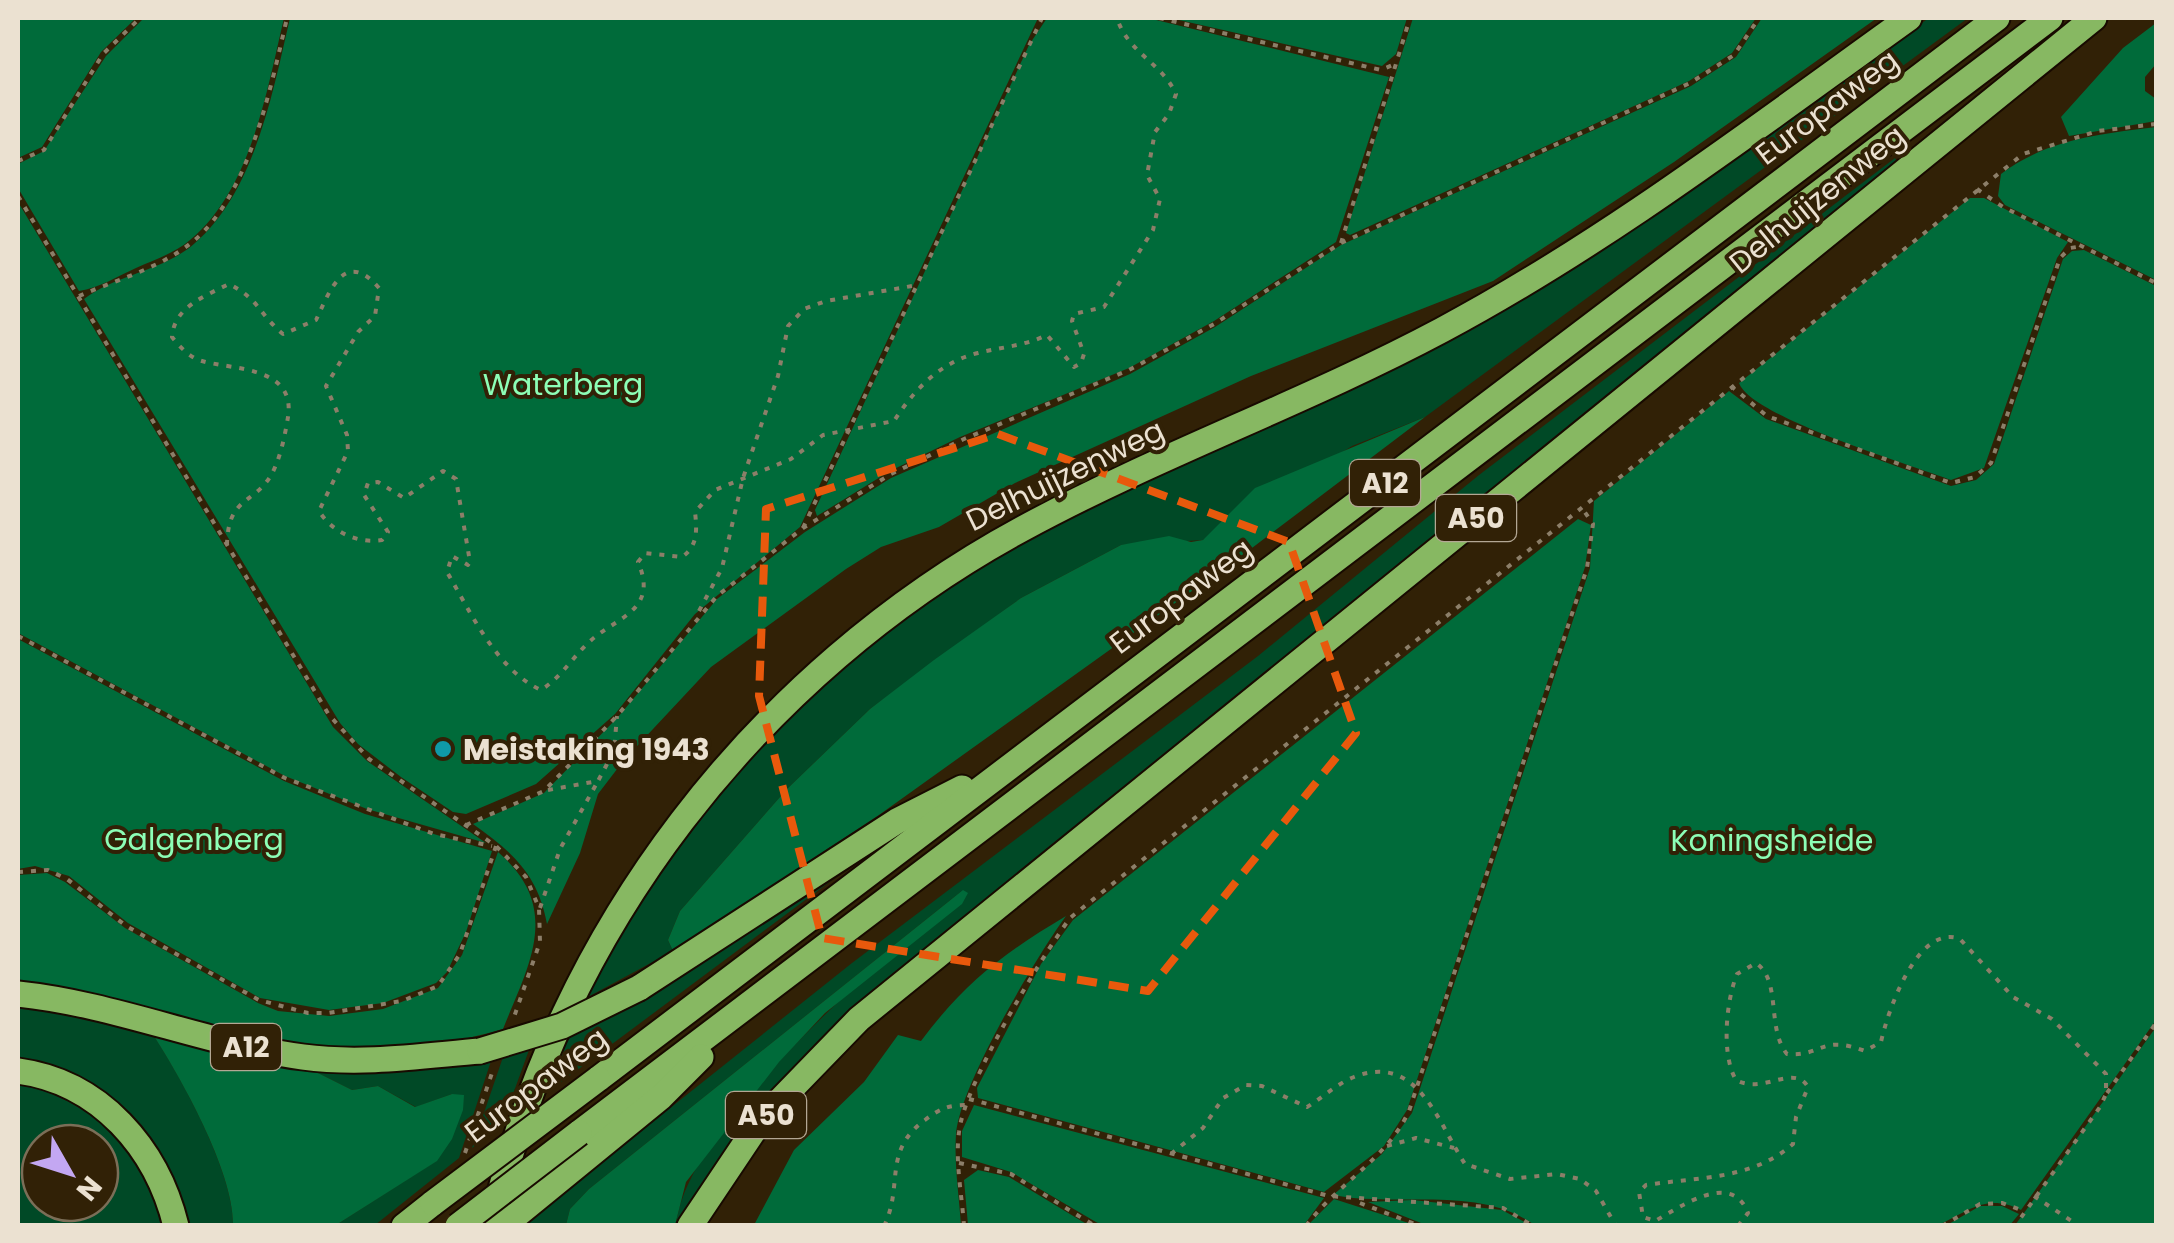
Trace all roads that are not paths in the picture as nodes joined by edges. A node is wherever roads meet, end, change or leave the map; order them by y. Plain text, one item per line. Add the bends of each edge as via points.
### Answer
1 (1910, 18) edge
2 (1997, 18) edge
3 (2050, 18) edge
4 (2094, 18) edge
5 (1024, 756) junction
6 (768, 990) junction
7 (18, 994) edge
8 (18, 1071) edge
9 (176, 1226) edge
10 (404, 1226) edge
11 (458, 1226) edge
12 (492, 1226) edge
13 (503, 1226) edge
14 (690, 1226) edge

1 - 12 highway, Delhuijzenweg via 1497,299 1364,371 1023,528 937,580 844,650 724,768 596,949 530,1100
2 - 5 highway, Europaweg / A12
3 - 6 highway, A12
4 - 14 highway, Delhuijzenweg / A50 via 859,1019 762,1120
5 - 7 highway, A12, bridge via 897,821 639,988 562,1026 480,1051 307,1058
5 - 10 highway, Europaweg / A12, bridge
6 - 11 highway, A12, bridge
6 - 13 highway, A12 via 661,1097
8 - 9 highway via 71,1088 127,1129 158,1174

